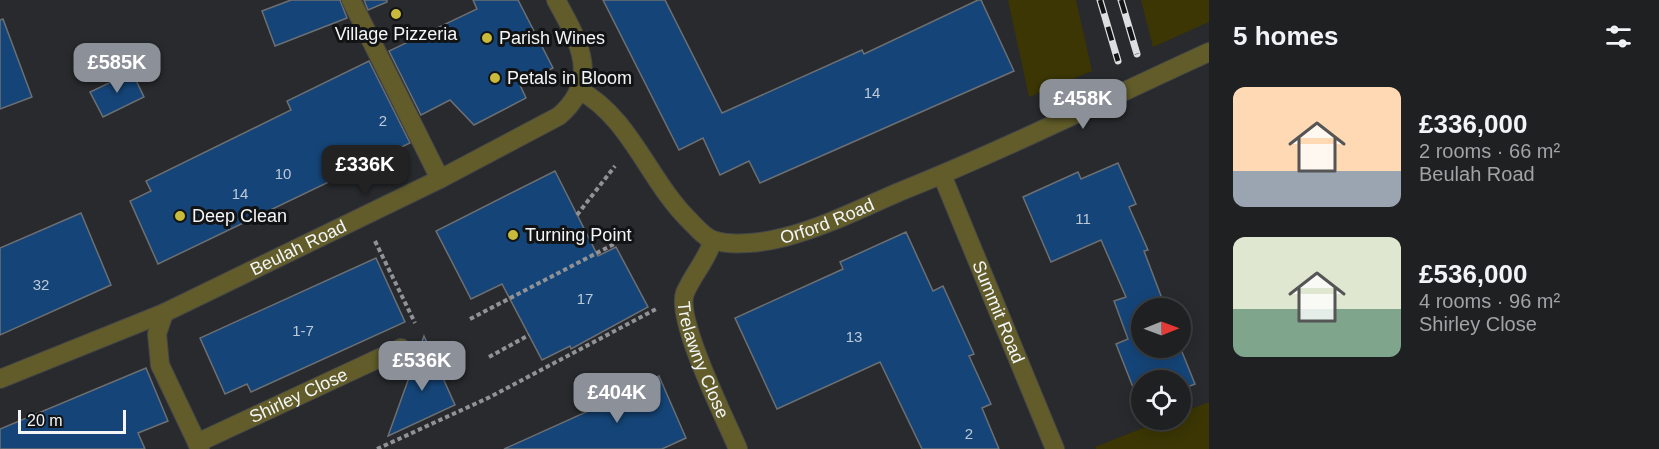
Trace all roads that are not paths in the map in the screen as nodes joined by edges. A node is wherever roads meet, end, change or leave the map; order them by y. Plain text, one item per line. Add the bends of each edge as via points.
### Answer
1 (351, 0) edge
2 (556, 0) edge
3 (1209, 52) edge
4 (579, 90) junction
5 (942, 175) junction
6 (440, 178) junction
7 (713, 240) junction
8 (164, 313) junction
9 (401, 348) road end
10 (0, 379) edge
11 (199, 446) edge
12 (738, 449) edge
13 (1055, 449) edge

1 - 6 street
2 - 4 street via 580,43 584,66
3 - 5 street, Orford Road
4 - 6 street, Beulah Road via 559,116
4 - 7 street via 598,100 672,204
5 - 7 street, Orford Road via 784,237 736,243
5 - 13 street, Summit Road
6 - 8 street, Beulah Road
7 - 12 street, Trelawny Close via 708,257 684,295 686,326
8 - 10 street, Beulah Road
8 - 11 street via 157,334 160,365
9 - 11 street, Shirley Close

